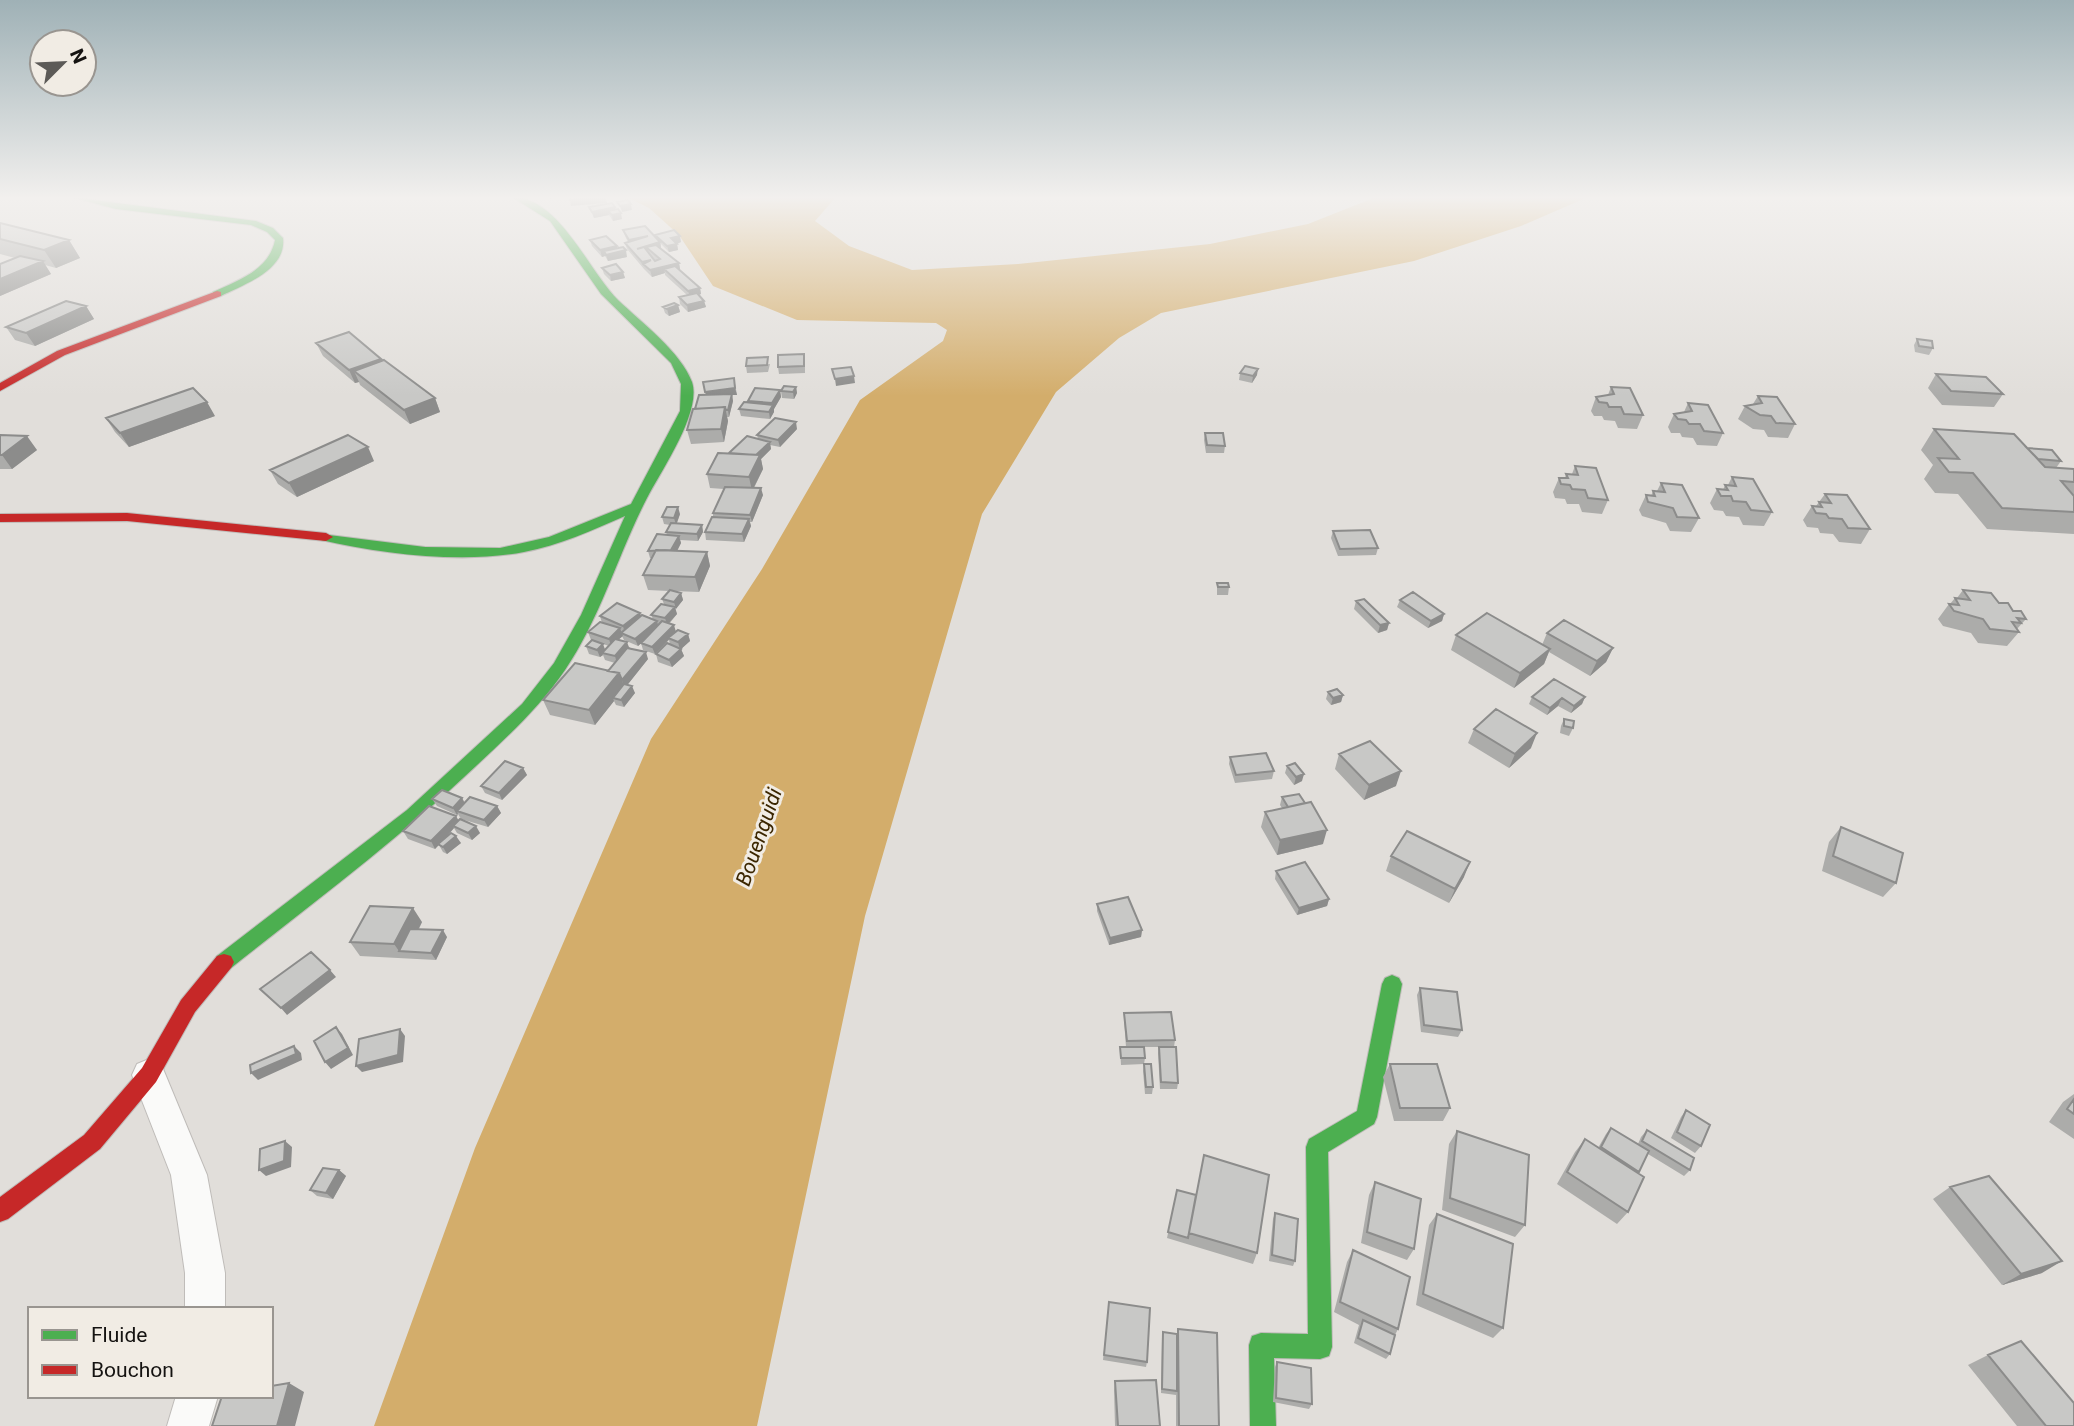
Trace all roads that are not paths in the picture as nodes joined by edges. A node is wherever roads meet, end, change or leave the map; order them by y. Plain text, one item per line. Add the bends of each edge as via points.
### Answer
1 (269, 264) edge
2 (587, 264) edge
3 (0, 388) edge
4 (636, 506) junction
5 (0, 518) edge
6 (1392, 984) dead end
7 (149, 1075) junction
8 (0, 1210) edge
9 (205, 1307) edge
10 (196, 1398) edge
11 (188, 1426) edge
12 (1263, 1426) edge

1 - 3 street via 194,304 59,354
2 - 4 street via 605,292 676,362 687,384 686,411
4 - 5 street via 546,543 486,552 407,548 147,516
4 - 7 street via 588,615 560,666 528,708 413,815 228,957 188,1006
6 - 12 street via 1366,1117 1317,1147 1320,1347 1261,1345
7 - 8 street via 92,1142
7 - 9 street via 189,1175 205,1273
10 - 11 street

